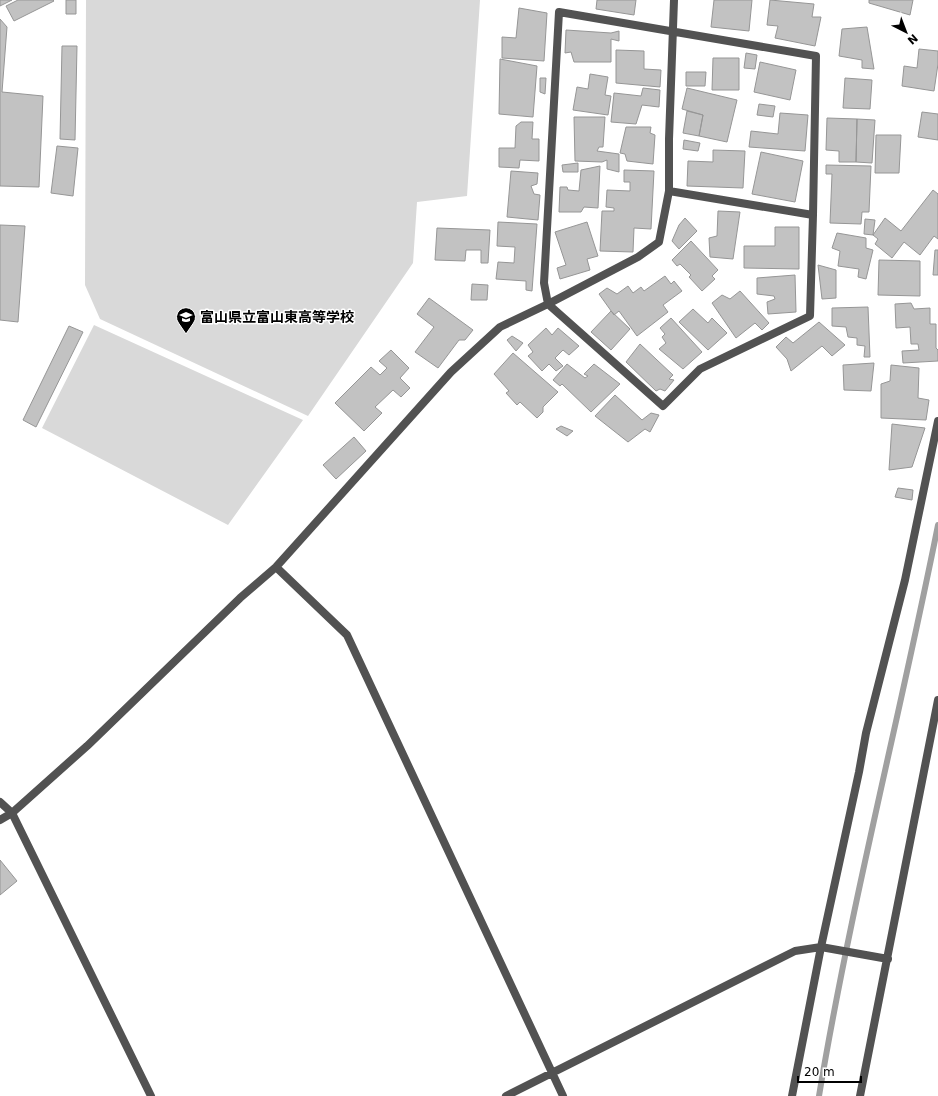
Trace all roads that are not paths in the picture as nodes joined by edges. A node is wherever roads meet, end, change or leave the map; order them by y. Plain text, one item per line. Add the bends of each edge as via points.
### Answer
1 (674, 0) edge
2 (673, 31) junction
3 (669, 191) junction
4 (814, 215) junction
5 (548, 304) junction
6 (938, 421) edge
7 (276, 567) junction
8 (938, 700) edge
9 (0, 802) edge
10 (12, 813) junction
11 (0, 820) edge
12 (821, 947) junction
13 (888, 959) junction
14 (552, 1073) junction
15 (151, 1096) edge
16 (506, 1096) edge
17 (563, 1096) edge
18 (792, 1096) edge
19 (860, 1096) edge

1 - 2 street
2 - 3 street
2 - 4 street via 816,56
2 - 5 street via 559,12 544,283
3 - 4 street
3 - 5 street via 659,242 638,257
4 - 5 street via 810,316 700,369 663,406
5 - 7 street via 500,327 451,372
6 - 12 street via 905,580 866,733
7 - 10 street via 240,598 87,746
7 - 14 street via 347,635
8 - 13 street
9 - 10 street
10 - 11 street
10 - 15 street
12 - 13 street
12 - 14 street via 795,951
12 - 18 street
13 - 19 street
14 - 16 street
14 - 17 street

